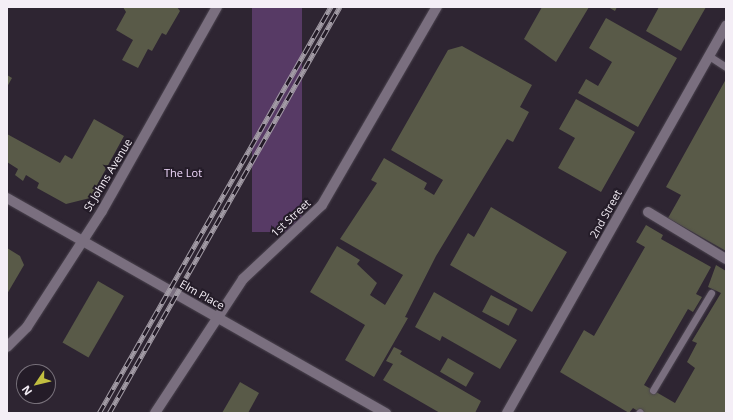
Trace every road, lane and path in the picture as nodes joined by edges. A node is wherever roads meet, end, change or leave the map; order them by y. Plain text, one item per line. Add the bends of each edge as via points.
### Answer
1 (216, 7) edge
2 (437, 7) edge
3 (726, 26) edge
4 (709, 56) junction
5 (726, 67) edge
6 (7, 198) edge
7 (648, 212) dead end
8 (80, 240) junction
9 (726, 259) edge
10 (711, 293) dead end
11 (217, 317) junction
12 (7, 347) edge
13 (652, 390) dead end
14 (155, 413) edge
15 (386, 413) edge
16 (506, 413) edge

1 - 8 street, St Johns Avenue via 102,211
2 - 11 street, 1st Street via 322,205 243,279
3 - 4 street, 2nd Street
4 - 5 lane
4 - 16 street, 2nd Street
6 - 8 street, Elm Place
7 - 9 street
8 - 11 street, Elm Place
8 - 12 street, St Johns Avenue via 41,306
10 - 13 lane
11 - 14 street, 1st Street
11 - 15 street, Elm Place

